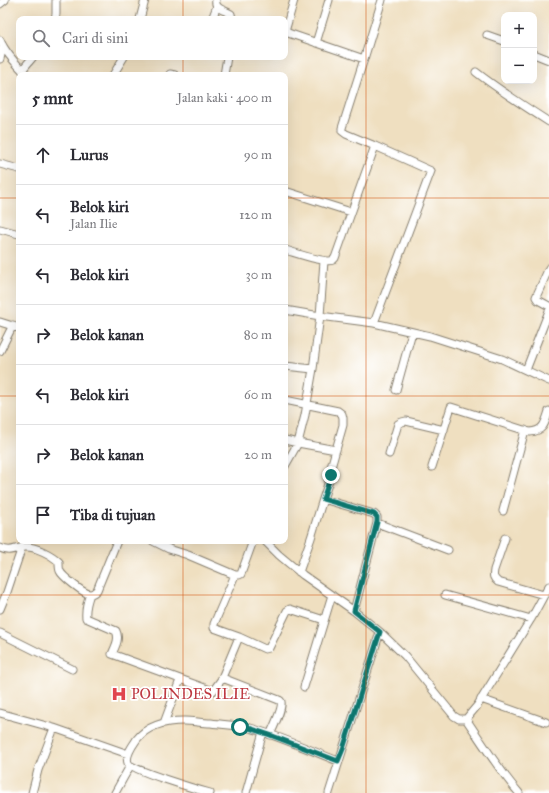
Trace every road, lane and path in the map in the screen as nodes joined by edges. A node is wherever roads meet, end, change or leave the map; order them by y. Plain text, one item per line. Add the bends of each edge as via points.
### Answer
1 (5, 0) edge
2 (56, 0) edge
3 (145, 0) edge
4 (294, 0) edge
5 (329, 0) edge
6 (382, 0) edge
7 (216, 3) edge
8 (0, 4) edge
9 (56, 16) edge
10 (141, 16) edge
11 (213, 16) edge
12 (231, 16) edge
13 (288, 20) edge
14 (288, 33) edge
15 (487, 35) dead end
16 (501, 41) edge
17 (1, 43) edge
18 (316, 43) junction
19 (537, 55) edge
20 (0, 58) edge
21 (364, 59) junction
22 (30, 60) edge
23 (122, 60) edge
24 (226, 60) edge
25 (549, 60) edge
26 (22, 70) junction
27 (24, 72) edge
28 (116, 72) edge
29 (224, 72) edge
30 (476, 72) dead end
31 (549, 122) edge
32 (375, 146) junction
33 (0, 164) edge
34 (16, 168) edge
35 (288, 192) edge
36 (352, 212) junction
37 (0, 229) edge
38 (16, 233) edge
39 (288, 251) edge
40 (324, 261) junction
41 (549, 268) edge
42 (549, 306) edge
43 (288, 311) edge
44 (549, 311) edge
45 (320, 316) junction
46 (0, 322) edge
47 (374, 323) junction
48 (16, 326) edge
49 (412, 332) junction
50 (0, 351) edge
51 (288, 366) edge
52 (313, 369) junction
53 (526, 370) junction
54 (549, 381) edge
55 (396, 390) dead end
56 (288, 401) edge
57 (307, 405) junction
58 (549, 411) edge
59 (444, 430) junction
60 (525, 430) junction
61 (288, 441) edge
62 (298, 443) junction
63 (336, 450) junction
64 (389, 454) dead end
65 (288, 461) edge
66 (432, 467) dead end
67 (323, 499) junction
68 (503, 511) dead end
69 (377, 522) junction
70 (505, 538) dead end
71 (116, 544) edge
72 (163, 544) edge
73 (252, 544) edge
74 (268, 544) edge
75 (22, 547) junction
76 (0, 548) edge
77 (448, 550) dead end
78 (299, 572) junction
79 (235, 575) junction
80 (549, 586) edge
81 (90, 594) junction
82 (332, 595) junction
83 (445, 595) dead end
84 (544, 595) junction
85 (0, 609) edge
86 (354, 611) junction
87 (531, 619) junction
88 (324, 620) junction
89 (380, 632) junction
90 (0, 633) edge
91 (239, 637) junction
92 (72, 669) dead end
93 (180, 680) junction
94 (220, 680) junction
95 (304, 687) dead end
96 (481, 699) junction
97 (0, 713) edge
98 (466, 719) junction
99 (546, 722) dead end
100 (164, 723) junction
101 (54, 728) junction
102 (263, 732) junction
103 (270, 735) junction
104 (128, 754) junction
105 (338, 761) junction
106 (130, 766) junction
107 (32, 793) edge
108 (115, 793) edge
109 (210, 793) edge
110 (246, 793) edge
111 (329, 793) edge
112 (519, 793) edge

1 - 8 street
2 - 9 street
3 - 10 street
4 - 13 street
5 - 18 street
6 - 21 street
7 - 11 street
7 - 12 street
14 - 18 street
15 - 16 street
17 - 20 street
17 - 26 street
18 - 21 street
19 - 25 street
21 - 32 street via 342,131
22 - 26 street
23 - 28 street
24 - 29 street
26 - 27 street
30 - 31 street
32 - 36 street
32 - 47 street via 431,171
33 - 34 street
35 - 36 street
36 - 40 street via 335,258 332,261
37 - 38 street
39 - 40 street
40 - 45 street
41 - 42 street via 536,297
43 - 45 street
44 - 53 street
45 - 47 street
45 - 52 street
46 - 48 street
47 - 49 street
48 - 50 street
49 - 53 street via 502,359
49 - 55 street
51 - 52 street
52 - 57 street
53 - 54 street
56 - 57 street
57 - 62 street
57 - 63 street via 342,414 343,424
58 - 60 street via 540,429 532,432
59 - 60 street via 451,407
59 - 64 street via 402,422 398,424
59 - 66 street
60 - 68 street
61 - 62 street
62 - 63 street
62 - 65 street
63 - 67 street
67 - 69 street via 374,514
67 - 78 street
69 - 77 street
69 - 86 street
70 - 84 street via 494,570 495,579
71 - 81 street via 98,590
72 - 79 street
73 - 79 street via 240,575
74 - 78 street
75 - 76 street via 9,551
75 - 81 street via 53,556 59,562 60,572 86,594
75 - 85 street
78 - 82 street
79 - 91 street via 214,628
80 - 84 street
81 - 93 street via 86,618 116,631 118,635 112,654
82 - 86 street
82 - 88 street
83 - 87 street
84 - 87 street
86 - 89 street
87 - 96 street
88 - 91 street via 290,609 269,648 265,649
88 - 95 street
89 - 98 street via 405,656 454,716
89 - 105 street
90 - 92 street
91 - 94 street
93 - 94 street via 213,690
93 - 100 street
94 - 103 street via 238,684 281,701 282,705
96 - 98 street
96 - 99 street
97 - 101 street
98 - 112 street
100 - 102 street via 185,721
100 - 104 street via 140,735
101 - 104 street
101 - 107 street
102 - 103 street
102 - 110 street
103 - 105 street
104 - 106 street
105 - 111 street
106 - 108 street
106 - 109 street

